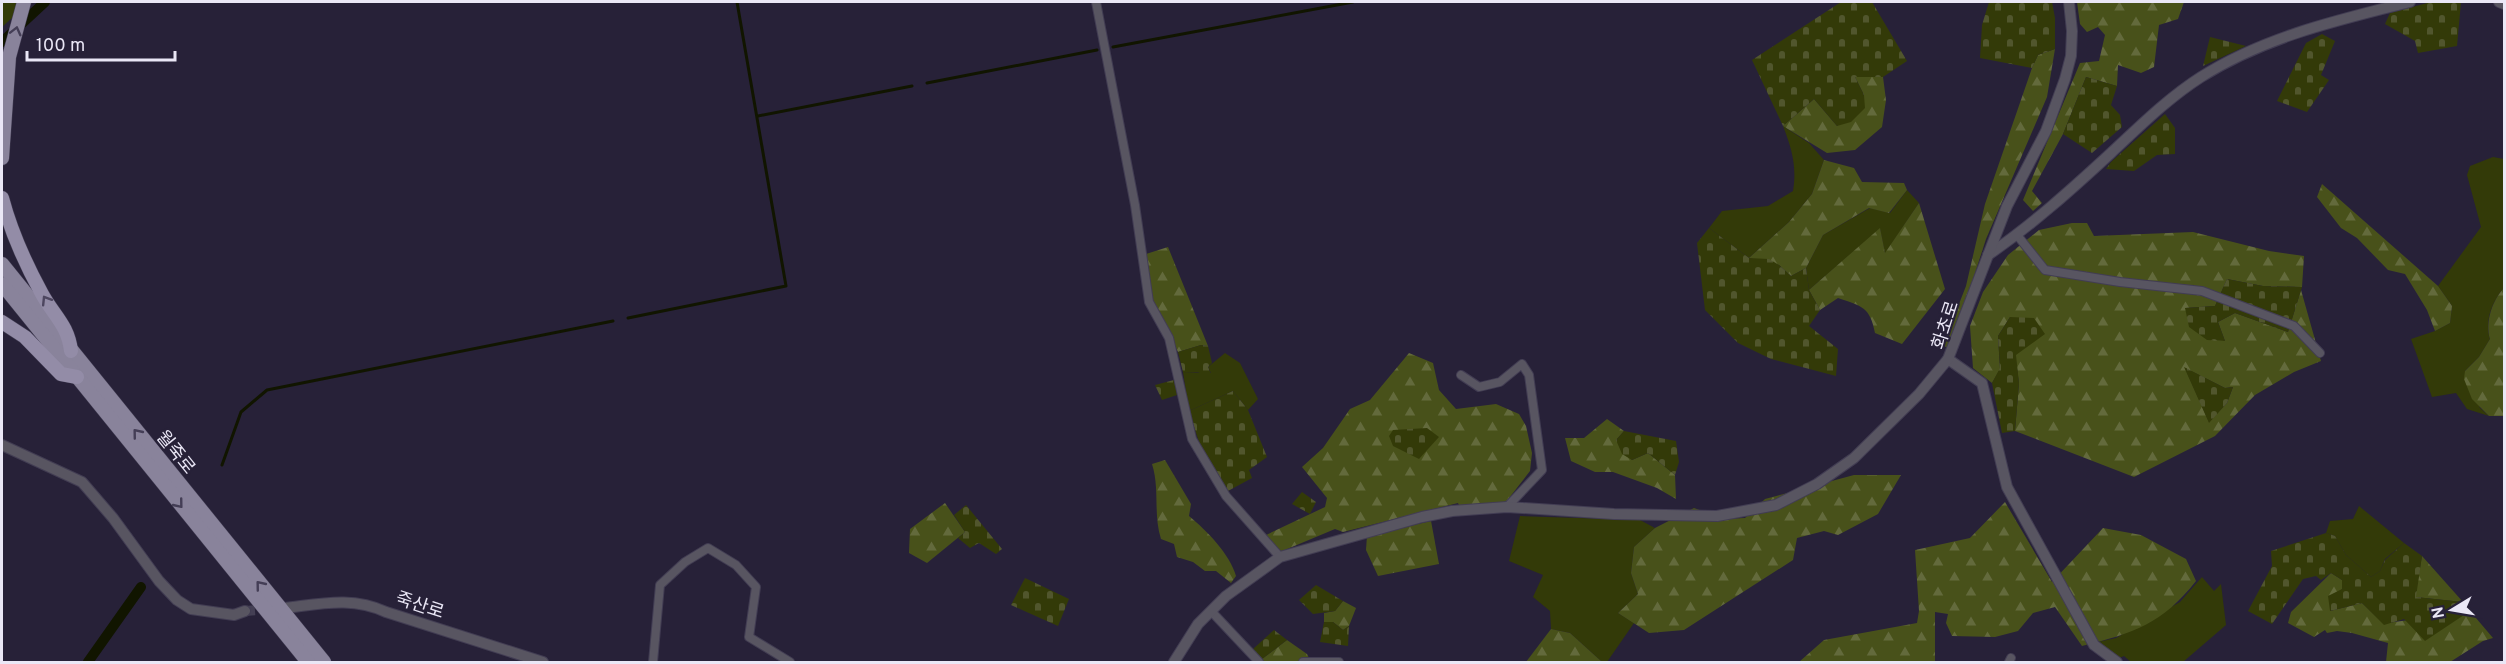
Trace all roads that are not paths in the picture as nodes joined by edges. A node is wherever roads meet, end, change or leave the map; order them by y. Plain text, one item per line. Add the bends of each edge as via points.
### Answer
1 (24, 2) edge
2 (1096, 2) edge
3 (2068, 2) edge
4 (2410, 2) edge
5 (2499, 2) edge
6 (2505, 4) edge
7 (2, 158) edge
8 (2, 198) edge
9 (2017, 235) junction
10 (1988, 256) junction
11 (2, 264) edge
12 (2, 284) edge
13 (2, 322) edge
14 (71, 351) junction
15 (2320, 353) dead end
16 (1948, 359) junction
17 (1461, 375) dead end
18 (77, 377) junction
19 (2, 445) edge
20 (1507, 507) junction
21 (1280, 557) junction
22 (284, 608) tunnel mouth
23 (245, 611) tunnel mouth
24 (1211, 611) junction
25 (308, 663) edge
26 (324, 663) edge
27 (543, 663) edge
28 (653, 663) edge
29 (790, 663) edge
30 (1174, 663) edge
31 (1259, 663) edge
32 (1304, 663) edge
33 (1339, 663) edge
34 (2117, 663) edge

7 -> 1 main road via 9,57
2 - 21 street via 1135,205 1149,302 1169,338 1192,439 1226,496
3 - 10 street, 화초로 via 2071,48 2065,79 2046,131 2007,206
4 - 9 street via 2293,33 2199,78
5 - 6 street
14 -> 8 highway via 69,334 43,297 23,257
9 - 10 street
9 - 15 street via 2045,270 2202,291 2294,326
10 - 16 street, 화초로
11 - 14 main road, 월죽로
12 - 18 main road, 월죽로
13 - 18 highway via 25,337 61,374
26 -> 14 main road, 월죽로
16 - 20 street via 1919,394 1854,458 1776,506 1717,516
16 - 34 street, 화초로 via 1982,383 2007,487 2094,645
17 - 20 street via 1479,387 1500,382 1522,364 1529,375 1542,470
18 -> 25 main road, 월죽로
19 - 23 street via 82,482 177,600 191,609 234,615
20 - 21 street via 1422,517
21 - 24 street
22 - 27 street, 죽산로 via 334,602 368,604
24 - 30 street via 1198,624
24 - 31 street
28 - 29 street via 660,585 708,548 736,565 756,587 749,637
32 - 33 street

